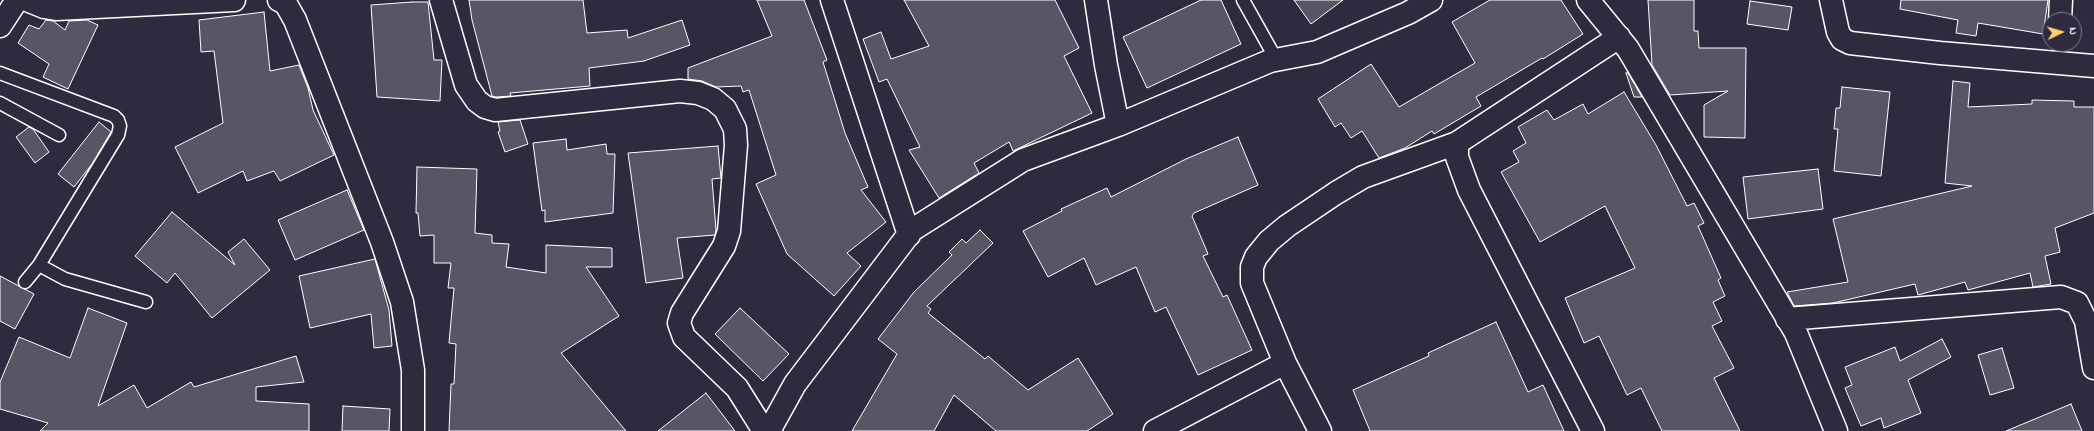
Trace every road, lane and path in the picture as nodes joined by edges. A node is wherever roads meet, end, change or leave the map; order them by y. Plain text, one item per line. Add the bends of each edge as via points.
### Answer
1 (17, 0) edge
2 (27, 0) edge
3 (234, 0) edge
4 (279, 0) edge
5 (441, 0) edge
6 (832, 0) edge
7 (1096, 0) edge
8 (1244, 0) edge
9 (1431, 0) edge
10 (1588, 0) edge
11 (1831, 0) edge
12 (2061, 0) edge
13 (2060, 12) edge
14 (0, 26) edge
15 (1619, 37) junction
16 (2058, 54) edge
17 (1276, 59) junction
18 (2094, 66) edge
19 (0, 73) edge
20 (0, 102) edge
21 (1118, 125) junction
22 (59, 135) dead end
23 (1457, 143) junction
24 (909, 235) junction
25 (39, 265) junction
26 (25, 282) dead end
27 (146, 302) dead end
28 (1787, 319) junction
29 (1285, 363) junction
30 (2094, 368) edge
31 (413, 431) edge
32 (764, 431) edge
33 (769, 431) edge
34 (1155, 431) edge
35 (1320, 431) edge
36 (1593, 431) edge
37 (1836, 431) edge

1 - 14 street
2 - 3 street via 56,9
4 - 31 street via 286,4 295,20 382,242 402,302 413,370
5 - 32 street via 466,85 477,101 485,107 495,110 680,91 713,99 725,110 735,129 736,145 729,231 724,246 682,313 679,323 684,336 737,388
6 - 24 street
7 - 21 street
8 - 17 lane
9 - 17 street via 1408,13 1317,52
10 - 15 street
11 - 16 street via 1838,32 1842,39 1850,43 1940,53
12 - 13 street
15 - 23 street
15 - 28 street
16 - 18 street
17 - 21 street
19 - 25 lane via 114,116 120,126 118,135
20 - 22 lane
21 - 24 street via 1023,160 912,230
23 - 29 street via 1363,177 1336,192 1288,226 1256,257 1252,267 1252,284
23 - 36 street via 1457,157 1470,190
24 - 33 street via 795,384
25 - 26 lane
25 - 27 lane via 65,278
28 - 30 street via 2061,297 2077,303 2086,321
28 - 37 street via 1796,333
29 - 34 street
29 - 35 street

